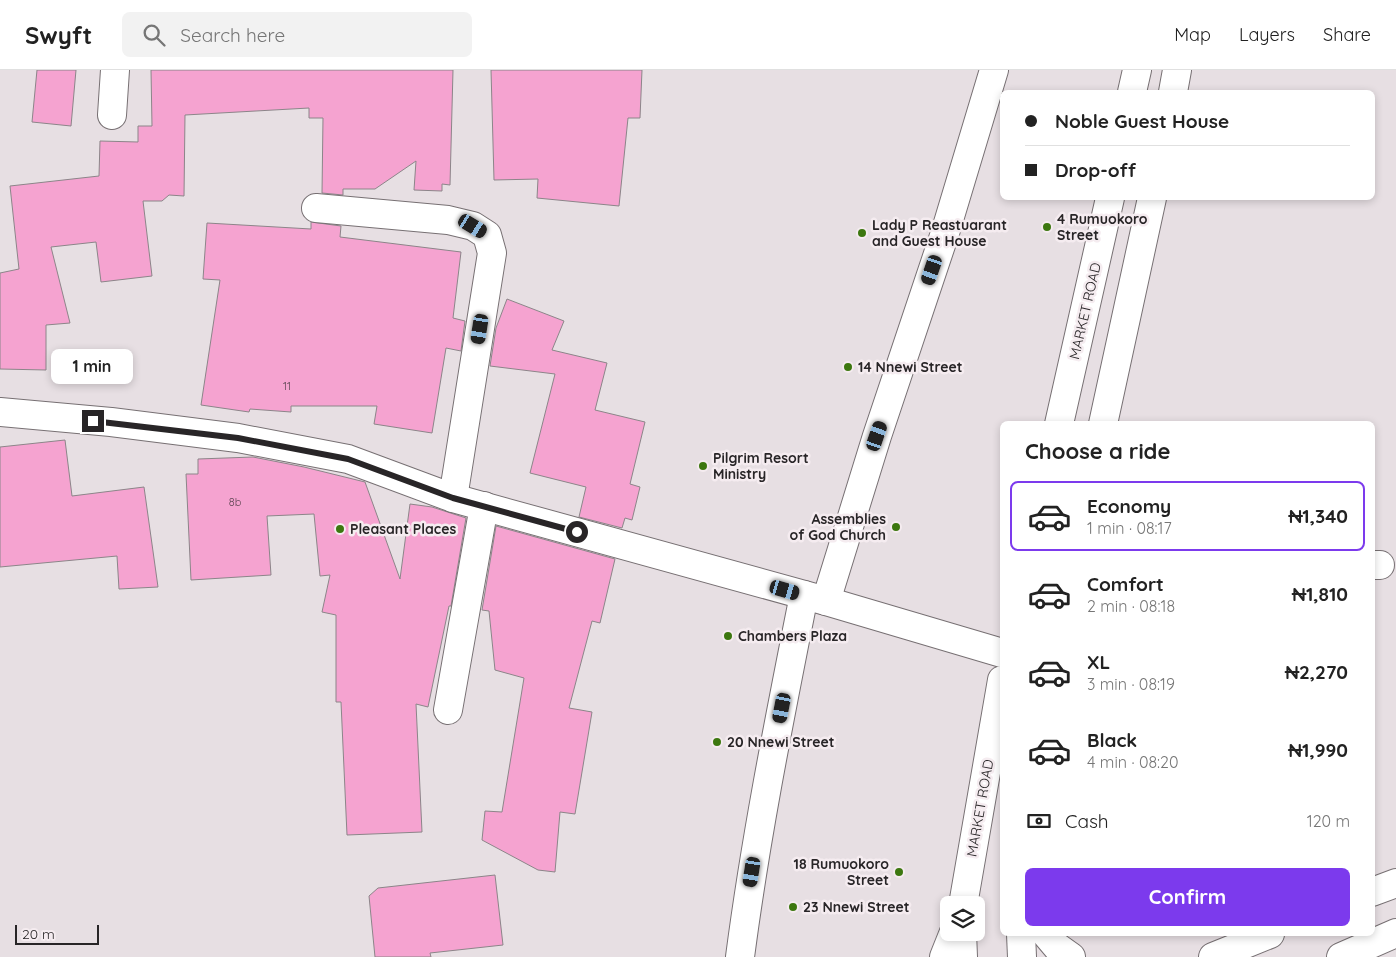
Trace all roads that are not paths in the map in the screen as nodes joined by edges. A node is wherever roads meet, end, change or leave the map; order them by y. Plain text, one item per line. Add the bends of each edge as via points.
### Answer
1 (114, 70) edge
2 (994, 70) edge
3 (1136, 70) edge
4 (1177, 70) edge
5 (1132, 90) edge
6 (1172, 90) edge
7 (112, 115) dead end
8 (1110, 200) edge
9 (1152, 200) edge
10 (316, 208) dead end
11 (0, 412) edge
12 (1060, 421) edge
13 (1104, 421) edge
14 (453, 498) junction
15 (484, 506) junction
16 (815, 598) junction
17 (1000, 652) edge
18 (1000, 692) edge
19 (448, 710) dead end
20 (1396, 883) edge
21 (1375, 891) edge
22 (965, 896) edge
23 (1396, 932) edge
24 (1021, 936) edge
25 (1048, 936) edge
26 (1265, 936) edge
27 (950, 941) edge
28 (962, 941) edge
29 (740, 957) edge
30 (944, 957) edge
31 (963, 957) edge
32 (1022, 957) edge
33 (1071, 957) edge
34 (1213, 957) edge
35 (1341, 957) edge

1 - 7 main road
2 - 16 main road via 945,233 877,436
3 - 5 main road
4 - 6 main road
8 - 12 main road, MARKET ROAD
9 - 13 main road
10 - 14 main road via 448,220 473,226 487,235 492,253
11 - 14 main road via 238,438 348,459
14 - 15 main road
15 - 16 main road
15 - 19 main road
16 - 17 main road
16 - 29 main road via 763,802
18 - 22 main road, MARKET ROAD
20 - 21 main road
23 - 35 main road
24 - 32 main road
25 - 33 main road via 1057,948
26 - 34 main road
27 - 30 main road
28 - 31 main road

